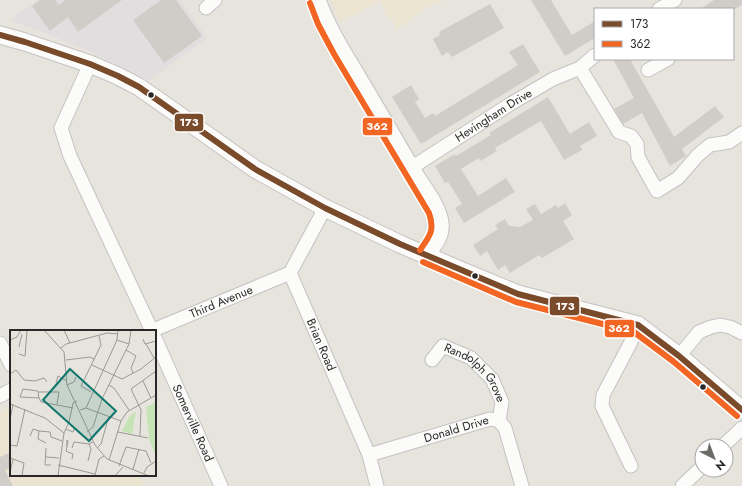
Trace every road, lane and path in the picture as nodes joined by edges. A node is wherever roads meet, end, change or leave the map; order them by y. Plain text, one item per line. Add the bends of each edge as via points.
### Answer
1 (318, 0) edge
2 (675, 0) edge
3 (661, 8) edge
4 (0, 35) edge
5 (594, 56) edge
6 (666, 60) edge
7 (90, 64) junction
8 (580, 68) junction
9 (648, 70) dead end
10 (742, 133) edge
11 (411, 168) junction
12 (325, 208) junction
13 (426, 255) junction
14 (290, 273) junction
15 (638, 326) junction
16 (152, 330) edge
17 (154, 330) edge
18 (742, 333) edge
19 (156, 340) edge
20 (0, 343) edge
21 (679, 356) junction
22 (432, 360) dead end
23 (10, 363) edge
24 (10, 391) edge
25 (0, 396) edge
26 (742, 410) edge
27 (499, 421) junction
28 (742, 428) edge
29 (731, 438) edge
30 (369, 455) junction
31 (631, 466) dead end
32 (694, 475) edge
33 (221, 486) edge
34 (377, 486) edge
35 (522, 486) edge
36 (682, 486) edge

1 - 11 street via 329,28
2 - 3 street
4 - 7 street
5 - 8 street, Hevingham Drive
6 - 9 street
7 - 12 street via 138,87 255,169
7 - 16 street via 61,128 70,156
8 - 10 street via 619,132 631,136 637,144 638,157 657,191 678,178 710,145 729,142
8 - 11 street, Hevingham Drive via 553,79 512,103
11 - 13 street via 438,212 439,236
12 - 13 street
12 - 14 street
13 - 15 street via 518,294
14 - 17 street, Third Avenue
14 - 30 street, Brian Road
15 - 21 street
15 - 31 street via 603,395 602,406
18 - 21 street via 720,325 711,327 699,332
19 - 33 street, Somerville Road
20 - 23 street
21 - 26 street
22 - 27 street, Randolph Grove via 443,346 471,358 492,379 502,402
24 - 25 street
27 - 30 street, Donald Drive via 490,419
27 - 35 street, Donald Drive via 505,428
28 - 29 street
30 - 34 street, Brian Road
32 - 36 street

